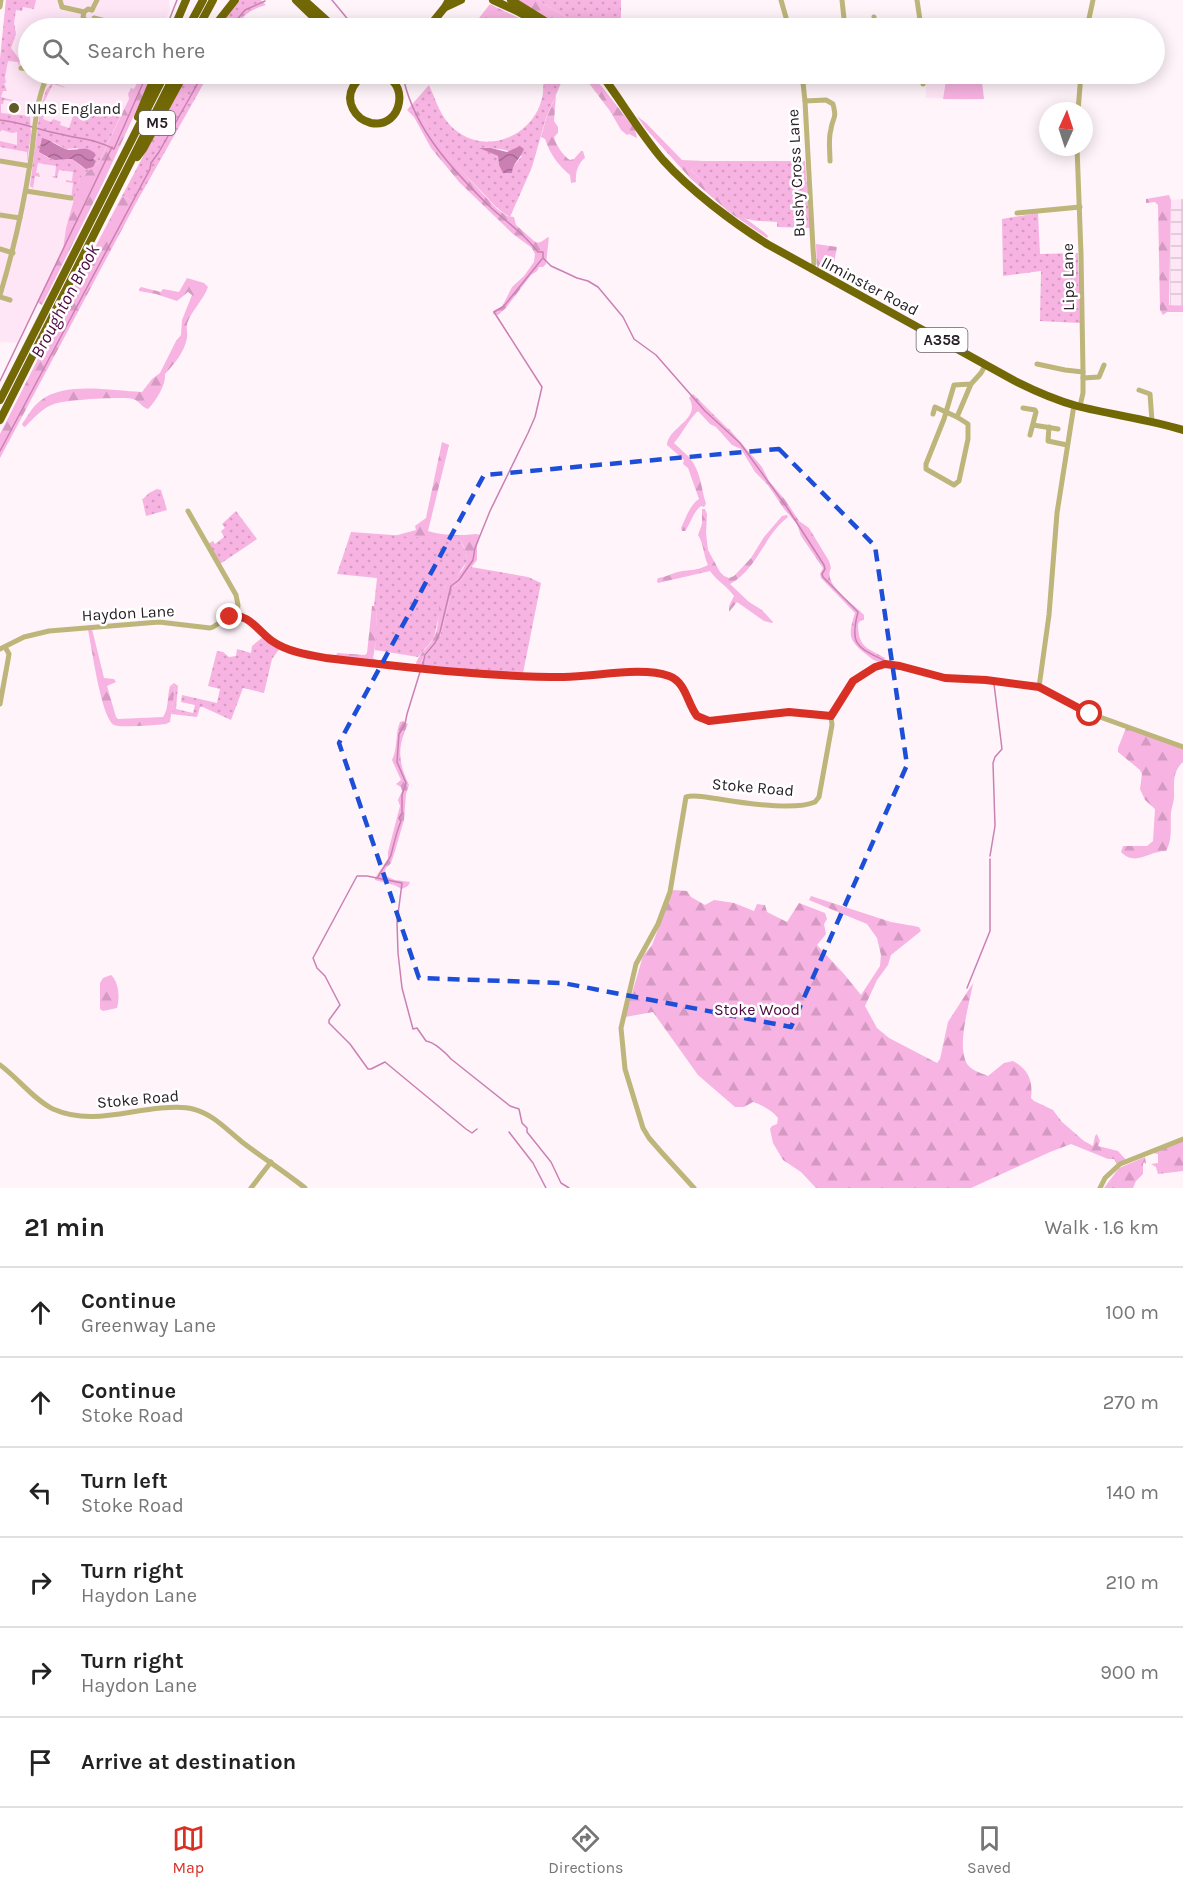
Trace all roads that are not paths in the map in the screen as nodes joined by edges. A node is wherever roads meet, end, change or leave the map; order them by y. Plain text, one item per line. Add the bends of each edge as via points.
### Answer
1 (1, 0) edge
2 (60, 0) edge
3 (97, 0) edge
4 (186, 0) edge
5 (203, 0) edge
6 (213, 0) edge
7 (235, 0) edge
8 (461, 0) edge
9 (493, 0) edge
10 (511, 0) edge
11 (781, 0) edge
12 (842, 0) edge
13 (917, 0) edge
14 (1093, 0) edge
15 (301, 1) edge
16 (446, 2) edge
17 (0, 7) edge
18 (92, 10) junction
19 (84, 12) junction
20 (84, 18) edge
21 (94, 18) edge
22 (178, 18) edge
23 (193, 18) edge
24 (203, 18) edge
25 (221, 18) edge
26 (316, 18) edge
27 (322, 18) edge
28 (435, 18) edge
29 (529, 18) edge
30 (540, 18) edge
31 (786, 18) edge
32 (844, 18) edge
33 (920, 18) edge
34 (1089, 18) edge
35 (43, 84) edge
36 (152, 84) edge
37 (160, 84) edge
38 (170, 84) edge
39 (179, 84) edge
40 (355, 84) edge
41 (609, 84) edge
42 (803, 84) edge
43 (1080, 84) edge
44 (397, 85) edge
45 (805, 100) junction
46 (1079, 102) edge
47 (128, 146) junction
48 (1077, 156) edge
49 (0, 161) edge
50 (830, 161) dead end
51 (30, 166) junction
52 (126, 170) junction
53 (26, 191) junction
54 (71, 198) dead end
55 (1080, 207) junction
56 (1017, 213) dead end
57 (0, 215) edge
58 (20, 218) junction
59 (0, 249) edge
60 (13, 252) junction
61 (811, 270) junction
62 (0, 296) edge
63 (10, 300) dead end
64 (986, 364) junction
65 (1037, 364) dead end
66 (1104, 365) dead end
67 (1083, 375) junction
68 (971, 384) junction
69 (1139, 390) dead end
70 (938, 399) dead end
71 (0, 400) edge
72 (1077, 406) junction
73 (935, 407) junction
74 (1023, 408) dead end
75 (945, 411) junction
76 (933, 414) dead end
77 (957, 417) junction
78 (0, 420) edge
79 (1152, 422) junction
80 (1033, 425) junction
81 (1049, 427) junction
82 (1058, 429) dead end
83 (1183, 430) edge
84 (1030, 435) dead end
85 (1067, 445) junction
86 (188, 511) dead end
87 (237, 615) junction
88 (2, 648) edge
89 (1039, 687) junction
90 (0, 704) edge
91 (831, 716) junction
92 (1183, 747) edge
93 (0, 1065) edge
94 (1183, 1139) edge
95 (271, 1162) junction
96 (251, 1188) edge
97 (305, 1188) edge
98 (694, 1188) edge
99 (1100, 1188) edge

1 - 17 street
2 - 19 street via 62,7
3 - 18 street
4 - 22 highway
5 - 23 highway
6 - 24 highway
7 - 25 highway
8 - 16 highway
9 - 29 highway
10 - 30 highway
11 - 31 street
12 - 32 street
13 - 33 street
14 - 34 street
15 - 26 highway
15 - 27 highway
16 - 28 highway
18 - 19 street
18 - 21 street
19 - 20 street
35 - 51 street
36 - 47 highway, M5
37 - 47 highway, M5
38 - 52 highway, M5
39 - 52 highway, M5 via 143,149
40 - 44 highway via 350,98 354,112 376,124 398,111
41 - 61 highway, Ilminster Road / A358 via 675,172 750,233
42 - 45 street, Bushy Cross Lane
43 - 46 street
45 - 50 street via 833,104
45 - 61 street, Bushy Cross Lane via 814,263
47 - 71 highway, M5
48 - 55 street, Lipe Lane
49 - 51 street
51 - 53 street
52 - 78 highway, M5
53 - 54 street
53 - 58 street
55 - 56 street
55 - 67 street, Lipe Lane
57 - 58 street
58 - 60 street
59 - 60 street
60 - 62 street
61 - 64 highway, Ilminster Road / A358
62 - 63 street
64 - 68 street
64 - 72 highway, Ilminster Road / A358 via 1015,381
65 - 67 street
66 - 67 street via 1099,380
67 - 72 street, Lipe Lane via 1083,393
68 - 75 street via 954,385
68 - 77 street
69 - 79 street via 1150,394
70 - 73 street
72 - 79 highway, Ilminster Road / A358
72 - 85 street
73 - 75 street
73 - 76 street
74 - 80 street via 1035,410
75 - 77 street
75 - 77 street via 925,467 954,485 968,439 968,424
79 - 83 highway, Ilminster Road / A358
80 - 81 street
80 - 84 street
81 - 82 street
81 - 85 street via 1048,441
85 - 89 street
86 - 87 street via 236,595
87 - 88 street, Haydon Lane via 210,628 149,622 50,631 24,637
87 - 91 street via 273,642 308,655 498,675 657,673 682,686 694,713 704,720 789,712
88 - 90 street via 9,654
89 - 91 street, Stoke Road via 945,678 881,664 853,681
89 - 92 street via 1086,712
91 - 98 street, Stoke Road via 819,797 815,802 780,805 686,797 670,892 633,974 621,1028 625,1069 649,1138
93 - 95 street, Stoke Road via 45,1104 66,1113 97,1117 171,1107 198,1110
94 - 99 street via 1120,1164
95 - 96 street
95 - 97 street, Stoke Road

